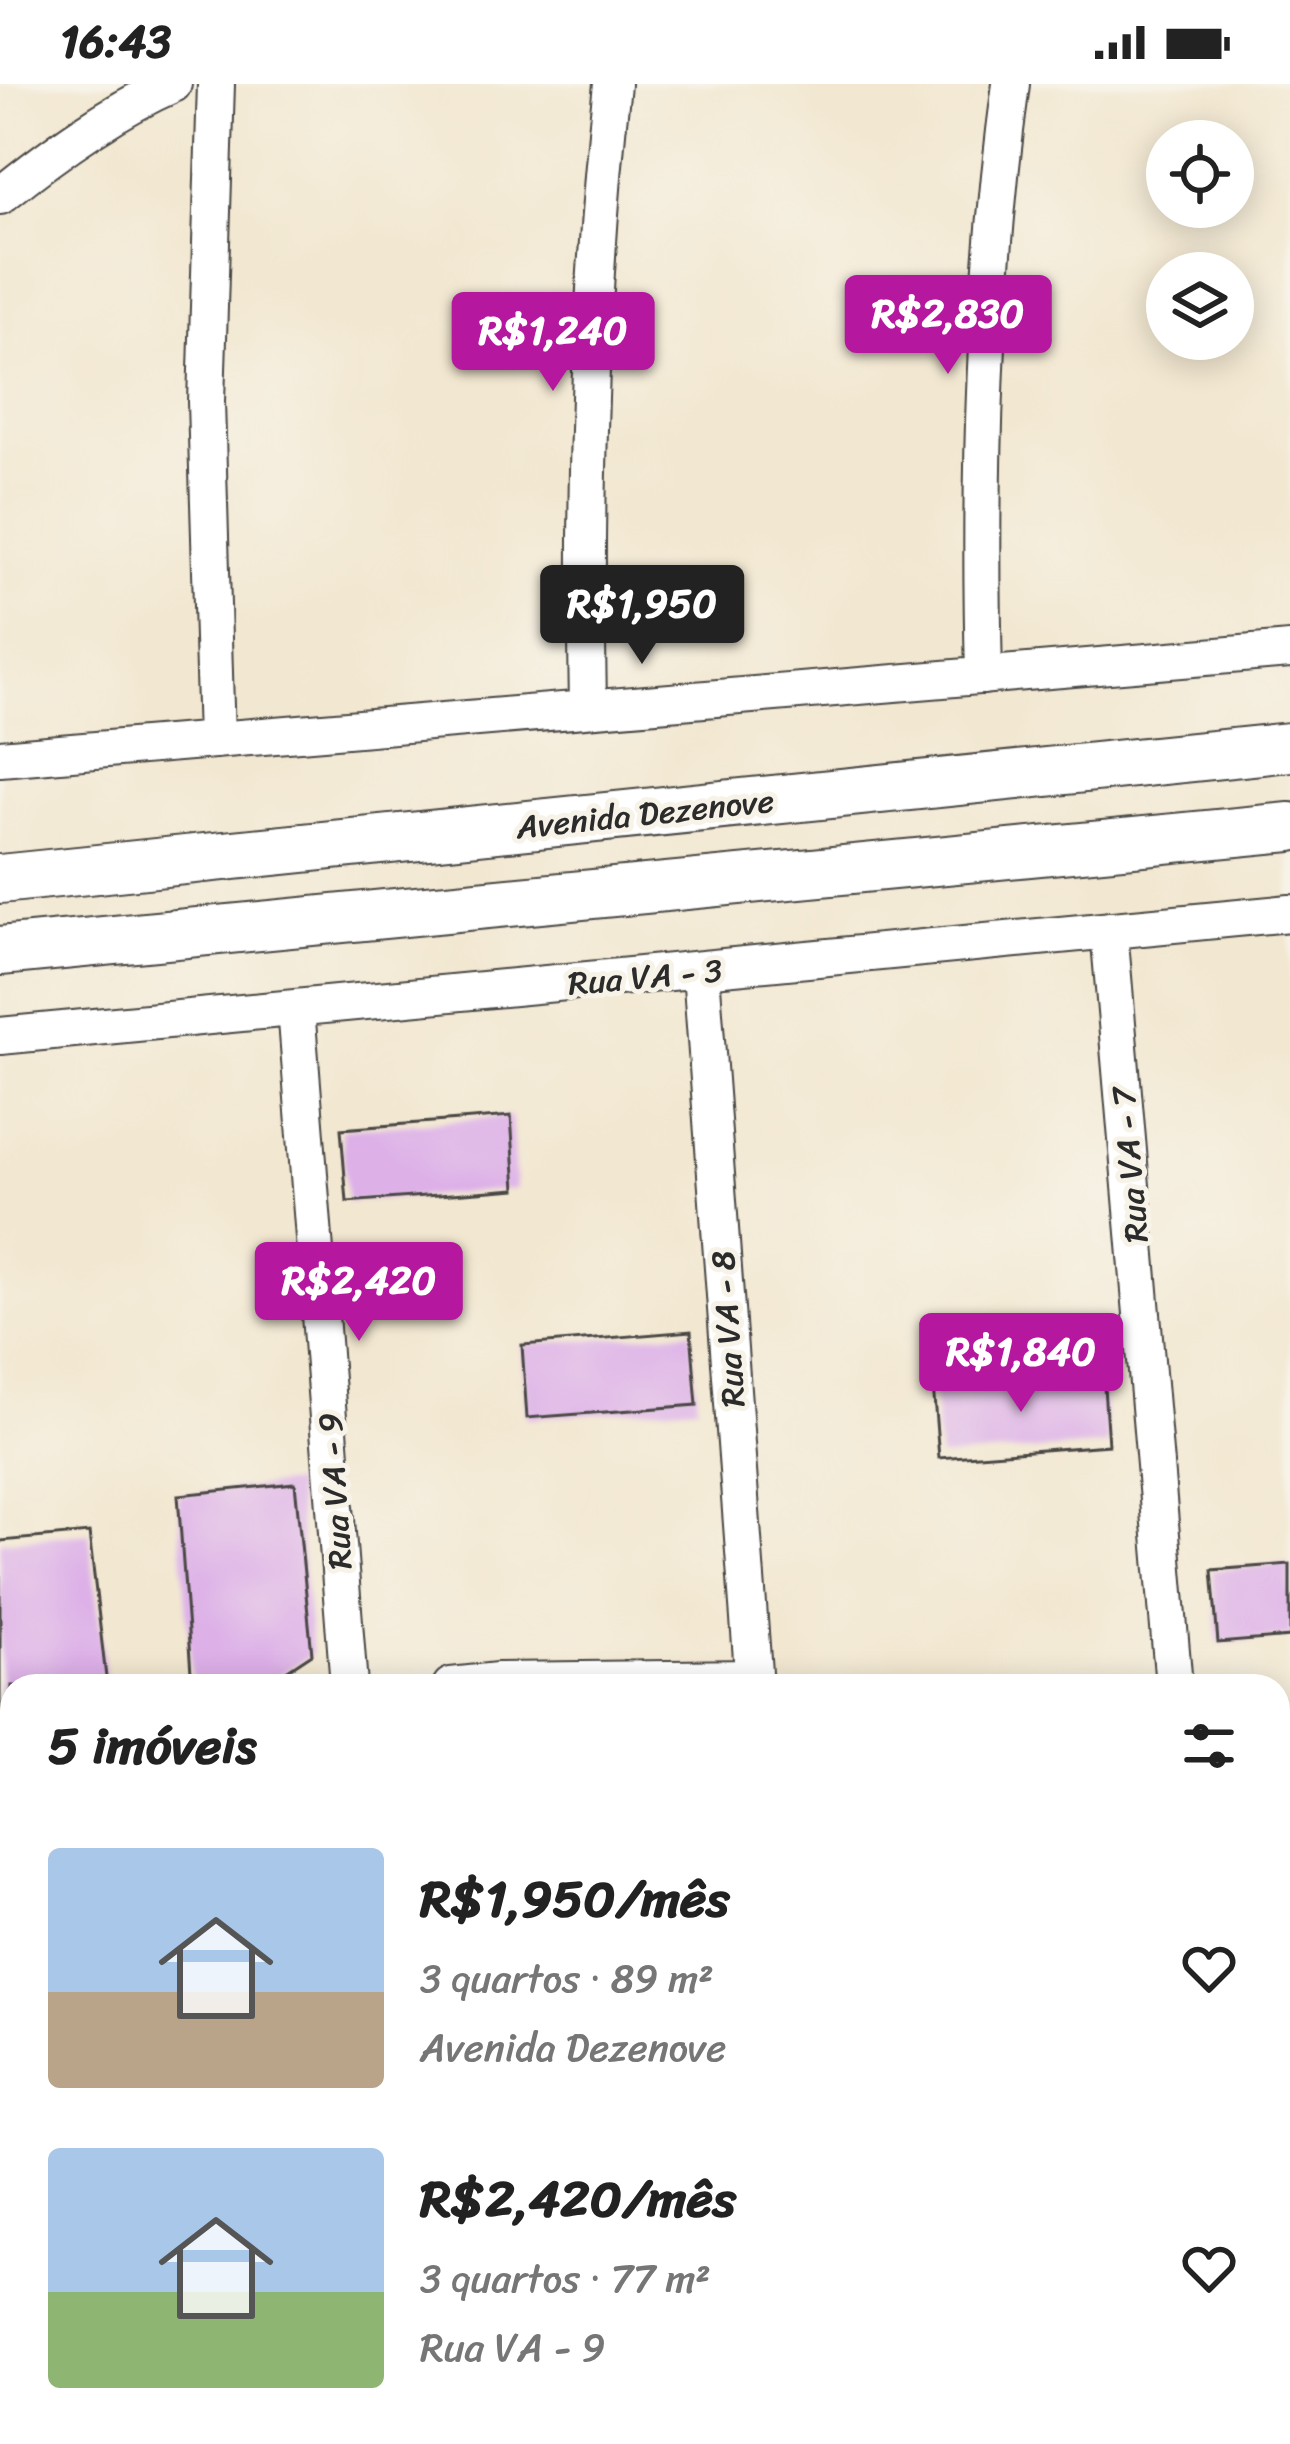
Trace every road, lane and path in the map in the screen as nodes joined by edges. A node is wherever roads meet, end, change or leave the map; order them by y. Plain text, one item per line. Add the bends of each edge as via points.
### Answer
1 (173, 84) edge
2 (216, 84) edge
3 (611, 84) edge
4 (1011, 84) edge
5 (0, 196) edge
6 (1290, 650) edge
7 (984, 676) junction
8 (588, 708) junction
9 (216, 740) junction
10 (1290, 747) edge
11 (0, 758) edge
12 (1290, 827) edge
13 (0, 879) edge
14 (1290, 913) edge
15 (1109, 930) junction
16 (0, 951) edge
17 (700, 972) junction
18 (296, 1008) junction
19 (0, 1036) edge
20 (348, 1674) edge
21 (753, 1674) edge
22 (1173, 1674) edge

1 - 5 street via 80,137
2 - 9 street via 206,402
3 - 8 street via 587,434
4 - 7 street via 983,407
6 - 7 street
7 - 8 street
8 - 9 street
9 - 11 street
10 - 13 street, Avenida Dezenove
12 - 16 street
14 - 15 street, Rua VA - 3
15 - 17 street, Rua VA - 3
15 - 22 street, Rua VA - 7
17 - 18 street, Rua VA - 3
17 - 21 street, Rua VA - 8
18 - 19 street, Rua VA - 3
18 - 20 street, Rua VA - 9

